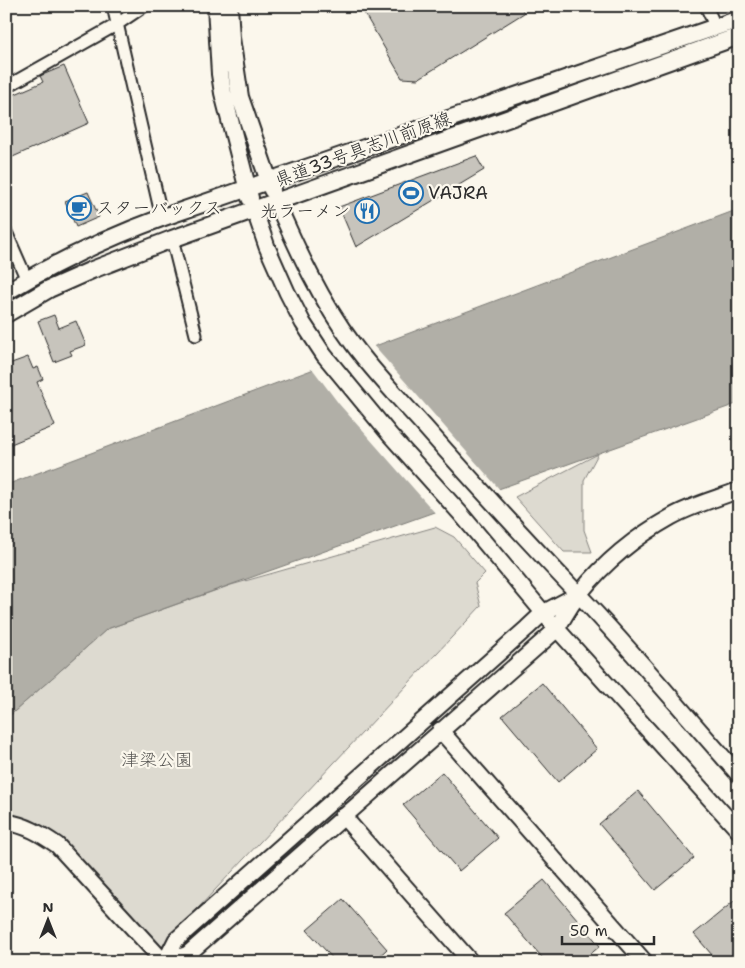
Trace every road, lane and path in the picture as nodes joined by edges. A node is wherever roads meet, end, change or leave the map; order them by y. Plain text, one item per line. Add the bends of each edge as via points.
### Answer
1 (113, 6) edge
2 (144, 6) edge
3 (216, 6) edge
4 (229, 6) edge
5 (706, 6) edge
6 (739, 19) edge
7 (116, 25) junction
8 (716, 28) junction
9 (739, 36) edge
10 (6, 87) edge
11 (269, 181) junction
12 (248, 189) junction
13 (276, 202) junction
14 (254, 209) junction
15 (164, 217) junction
16 (6, 232) edge
17 (172, 239) junction
18 (26, 280) junction
19 (6, 292) edge
20 (6, 314) edge
21 (196, 335) dead end
22 (737, 493) edge
23 (578, 594) junction
24 (543, 613) junction
25 (557, 629) junction
26 (440, 730) junction
27 (739, 775) edge
28 (343, 816) junction
29 (6, 822) edge
30 (739, 831) edge
31 (165, 962) edge
32 (471, 962) edge
33 (645, 962) edge

1 - 7 street
2 - 7 street
3 - 12 main road via 222,84
4 - 11 main road via 240,97
5 - 8 street
6 - 8 main road, 県道33号具志川前原線
7 - 10 street
7 - 15 street
8 - 11 main road, 県道33号具志川前原線
9 - 13 main road, 県道33号具志川前原線
11 - 12 main road, 県道33号具志川前原線
11 - 13 main road
12 - 14 main road
12 - 15 main road, 県道33号具志川前原線
13 - 14 main road, 県道33号具志川前原線
13 - 23 street via 314,280 353,344 490,502
14 - 17 main road, 県道33号具志川前原線
14 - 24 street via 287,292 324,355
15 - 18 main road, 県道33号具志川前原線 via 124,232
16 - 18 street
17 - 20 main road, 県道33号具志川前原線 via 49,289
17 - 21 street
18 - 19 main road, 県道33号具志川前原線
22 - 23 street via 672,516 600,571
23 - 24 street
23 - 25 street
23 - 27 street
24 - 25 street
24 - 31 street via 176,940
25 - 26 street
25 - 30 street
26 - 28 street
26 - 33 street
28 - 31 street via 188,954
28 - 32 street
29 - 31 street via 40,833 57,845

